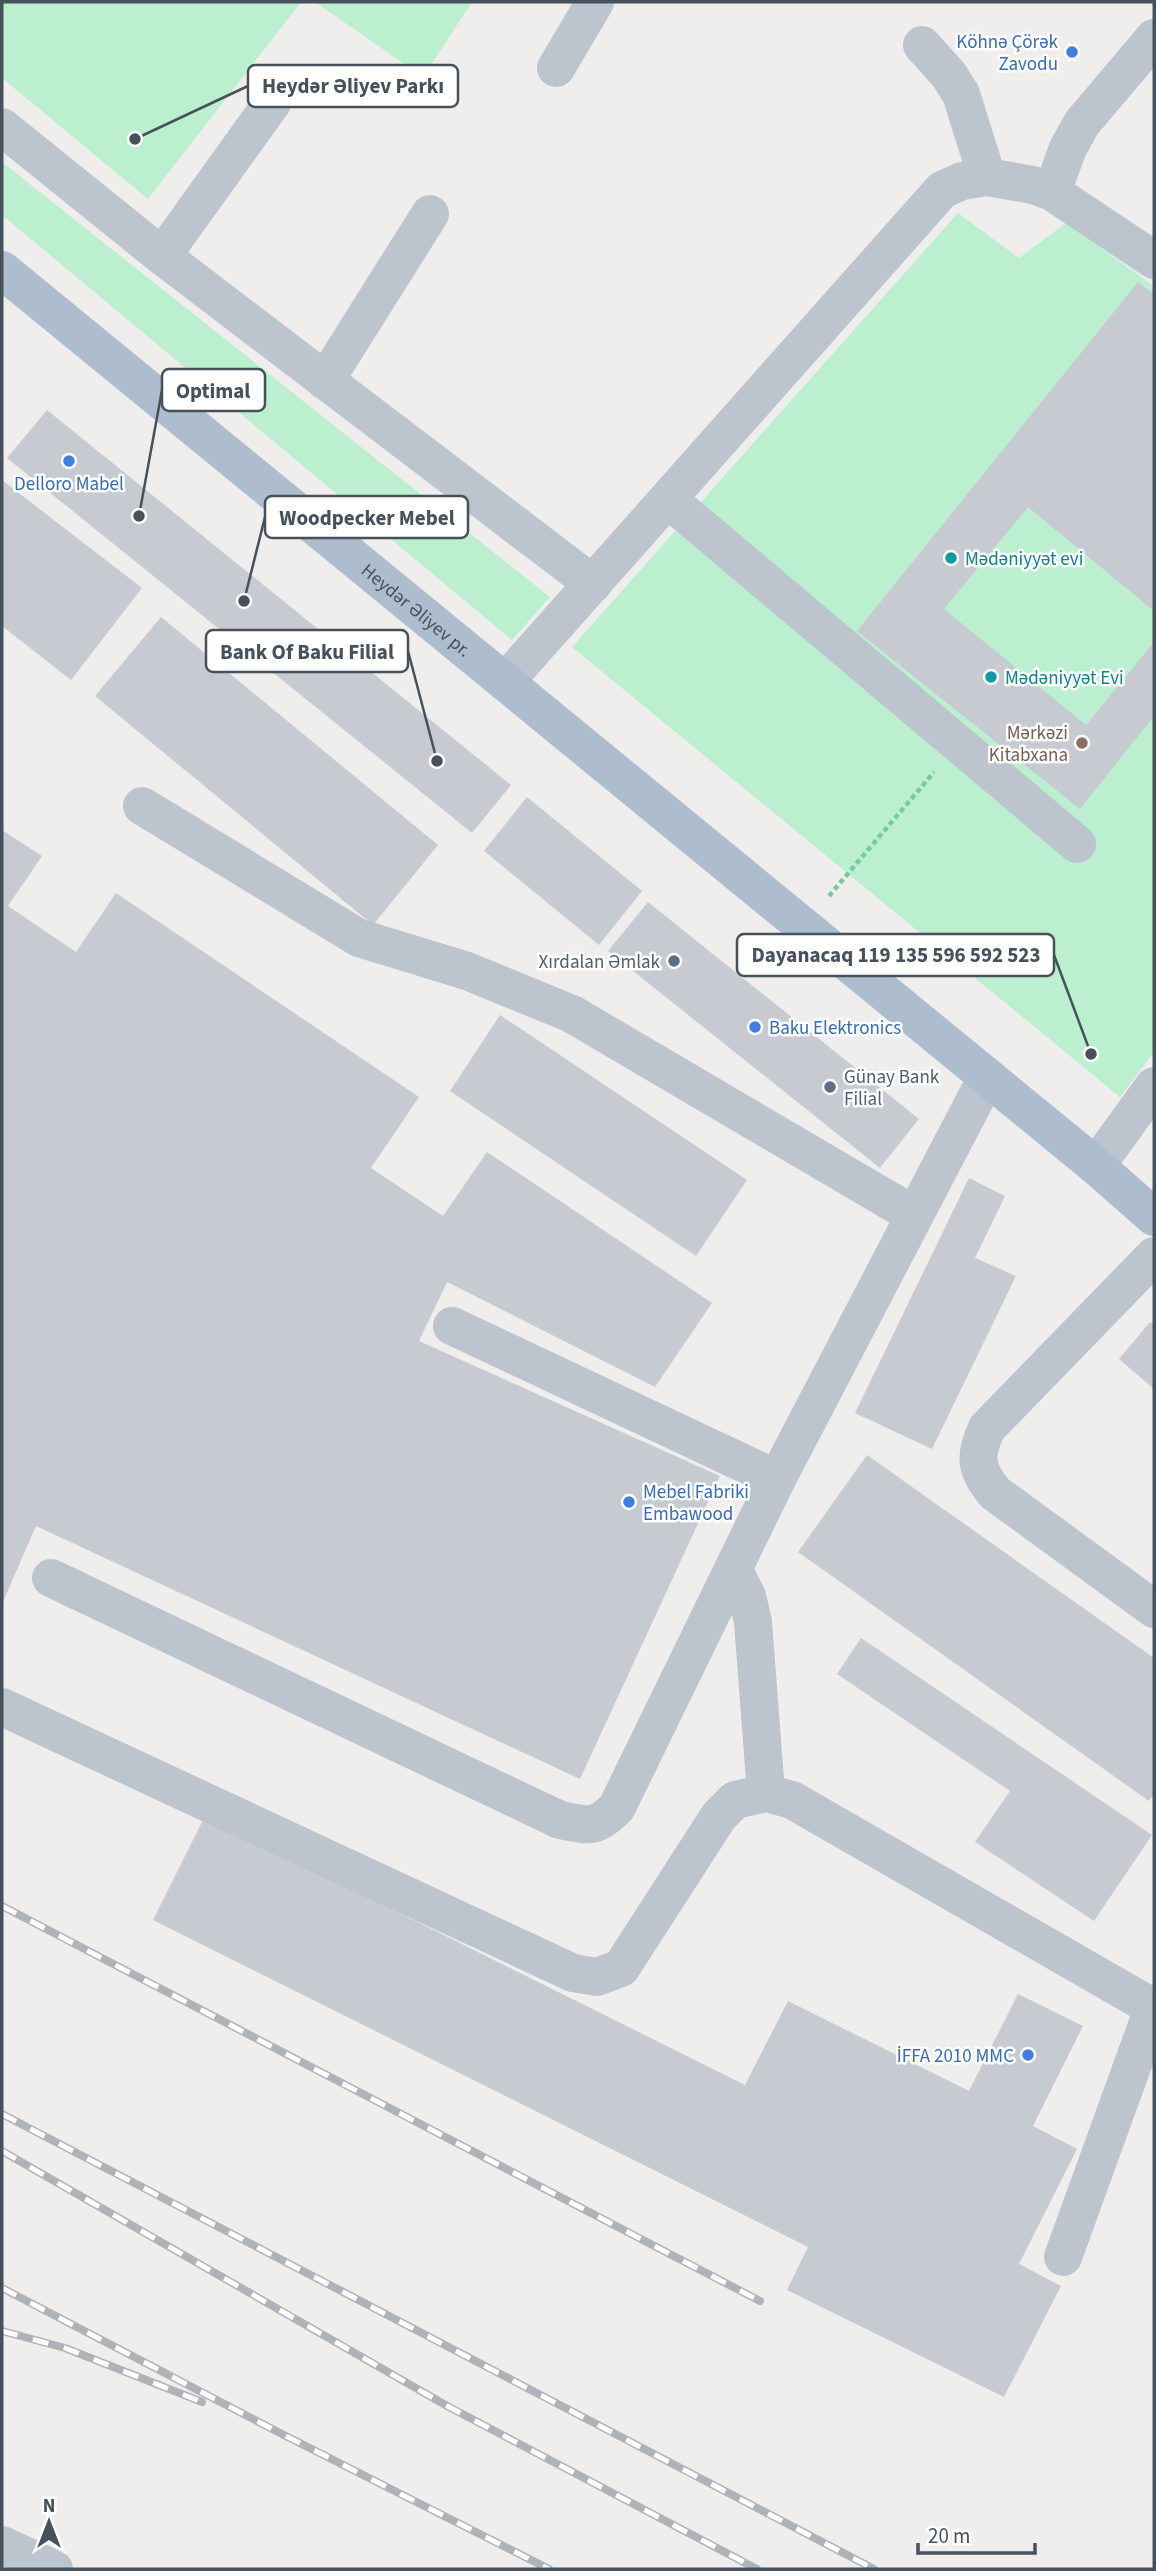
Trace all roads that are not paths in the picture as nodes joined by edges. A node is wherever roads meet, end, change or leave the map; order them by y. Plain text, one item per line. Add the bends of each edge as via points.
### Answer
1 (595, 2) edge
2 (1154, 38) edge
3 (922, 45) dead end
4 (556, 68) dead end
5 (272, 103) dead end
6 (2, 127) edge
7 (987, 177) junction
8 (1052, 192) junction
9 (430, 214) dead end
10 (162, 256) junction
11 (1154, 260) edge
12 (2, 270) edge
13 (325, 381) junction
14 (669, 500) junction
15 (593, 584) junction
16 (505, 682) junction
17 (142, 806) dead end
18 (1077, 844) dead end
19 (987, 1077) junction
20 (1154, 1086) edge
21 (1097, 1166) junction
22 (914, 1215) junction
23 (1154, 1217) edge
24 (1154, 1256) edge
25 (452, 1326) dead end
26 (777, 1479) junction
27 (733, 1569) junction
28 (51, 1578) dead end
29 (1154, 1609) edge
30 (2, 1707) edge
31 (766, 1793) junction
32 (1154, 2007) edge
33 (1063, 2257) dead end
34 (2, 2545) edge
35 (54, 2569) edge

1 - 4 street
2 - 8 street via 1082,124
3 - 7 street via 961,94
5 - 10 street
6 - 10 street
7 - 8 street
7 - 14 street via 942,190
8 - 11 street
9 - 13 street
10 - 13 street
12 - 16 main road, Heydər Əliyev pr.
13 - 15 street
14 - 15 street
14 - 18 street
15 - 16 street
16 - 19 main road, Heydər Əliyev pr.
17 - 22 street via 359,938 467,971 572,1014
19 - 21 main road, Heydər Əliyev pr.
19 - 22 street
20 - 21 street
21 - 23 main road, Heydər Əliyev pr.
22 - 26 street
24 - 29 street via 987,1428 978,1461 984,1480 995,1493
25 - 26 street
26 - 27 street
27 - 28 street via 617,1807 602,1822 583,1825 560,1820
27 - 31 street via 747,1596 753,1622
30 - 31 street via 573,1973 597,1977 621,1968 719,1816 736,1800
31 - 32 street via 792,1800
32 - 33 street
34 - 35 street

